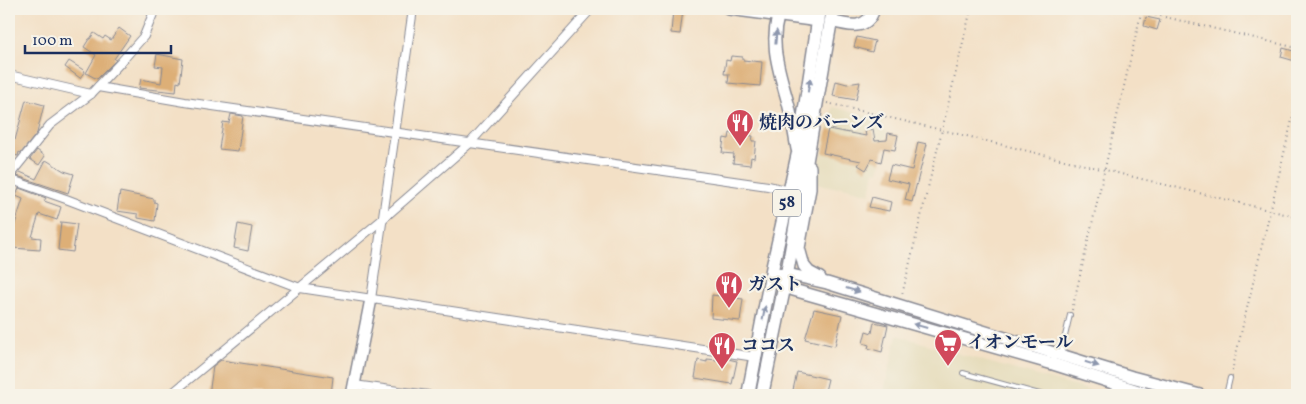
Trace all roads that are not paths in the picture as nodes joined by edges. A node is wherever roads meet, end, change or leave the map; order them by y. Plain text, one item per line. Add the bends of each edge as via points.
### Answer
1 (155, 9) edge
2 (413, 9) edge
3 (591, 9) edge
4 (729, 9) edge
5 (874, 9) edge
6 (779, 12) edge
7 (826, 15) edge
8 (9, 75) edge
9 (98, 87) junction
10 (91, 94) junction
11 (394, 133) junction
12 (469, 144) junction
13 (810, 145) junction
14 (798, 153) junction
15 (9, 178) edge
16 (790, 190) junction
17 (384, 218) junction
18 (787, 274) junction
19 (771, 275) junction
20 (827, 282) junction
21 (783, 287) junction
22 (300, 288) junction
23 (371, 299) junction
24 (1070, 315) road end
25 (1060, 355) junction
26 (755, 357) junction
27 (963, 373) dead end
28 (1132, 377) junction
29 (1230, 378) road end
30 (353, 390) edge
31 (170, 395) edge
32 (428, 395) edge
33 (748, 395) edge
34 (762, 395) edge
35 (1043, 395) edge
36 (1152, 395) edge
37 (1184, 395) edge
38 (1200, 395) edge
39 (1226, 395) edge

1 - 9 street via 144,36
2 - 11 street
3 - 12 street
4 - 6 street
5 - 7 street via 872,17 861,24 849,26
6 - 7 street via 796,19
14 -> 6 street via 777,64 775,42
7 - 13 main road, 58
14 -> 7 main road, 58
8 - 10 street
9 - 10 street
9 - 11 street
10 - 15 street via 50,124
11 - 12 street
11 - 17 street
12 - 16 street
12 - 17 street
13 - 18 main road, 58
13 - 20 street via 810,189 799,248 804,266
14 - 16 main road, 58
15 - 22 street
16 - 19 main road, 58
17 - 22 street
17 - 23 street
18 - 19 street
18 - 20 street
18 - 21 main road, 58
19 - 21 street
26 -> 19 main road, 58
20 -> 25 street
21 - 34 main road, 58
36 -> 21 street
22 - 23 street
22 - 31 street
23 - 26 street
23 - 30 street
24 - 25 lane
25 -> 28 street
26 - 33 main road, 58
27 - 35 lane
28 - 37 lane
28 - 38 street
29 - 39 lane
30 - 32 street

